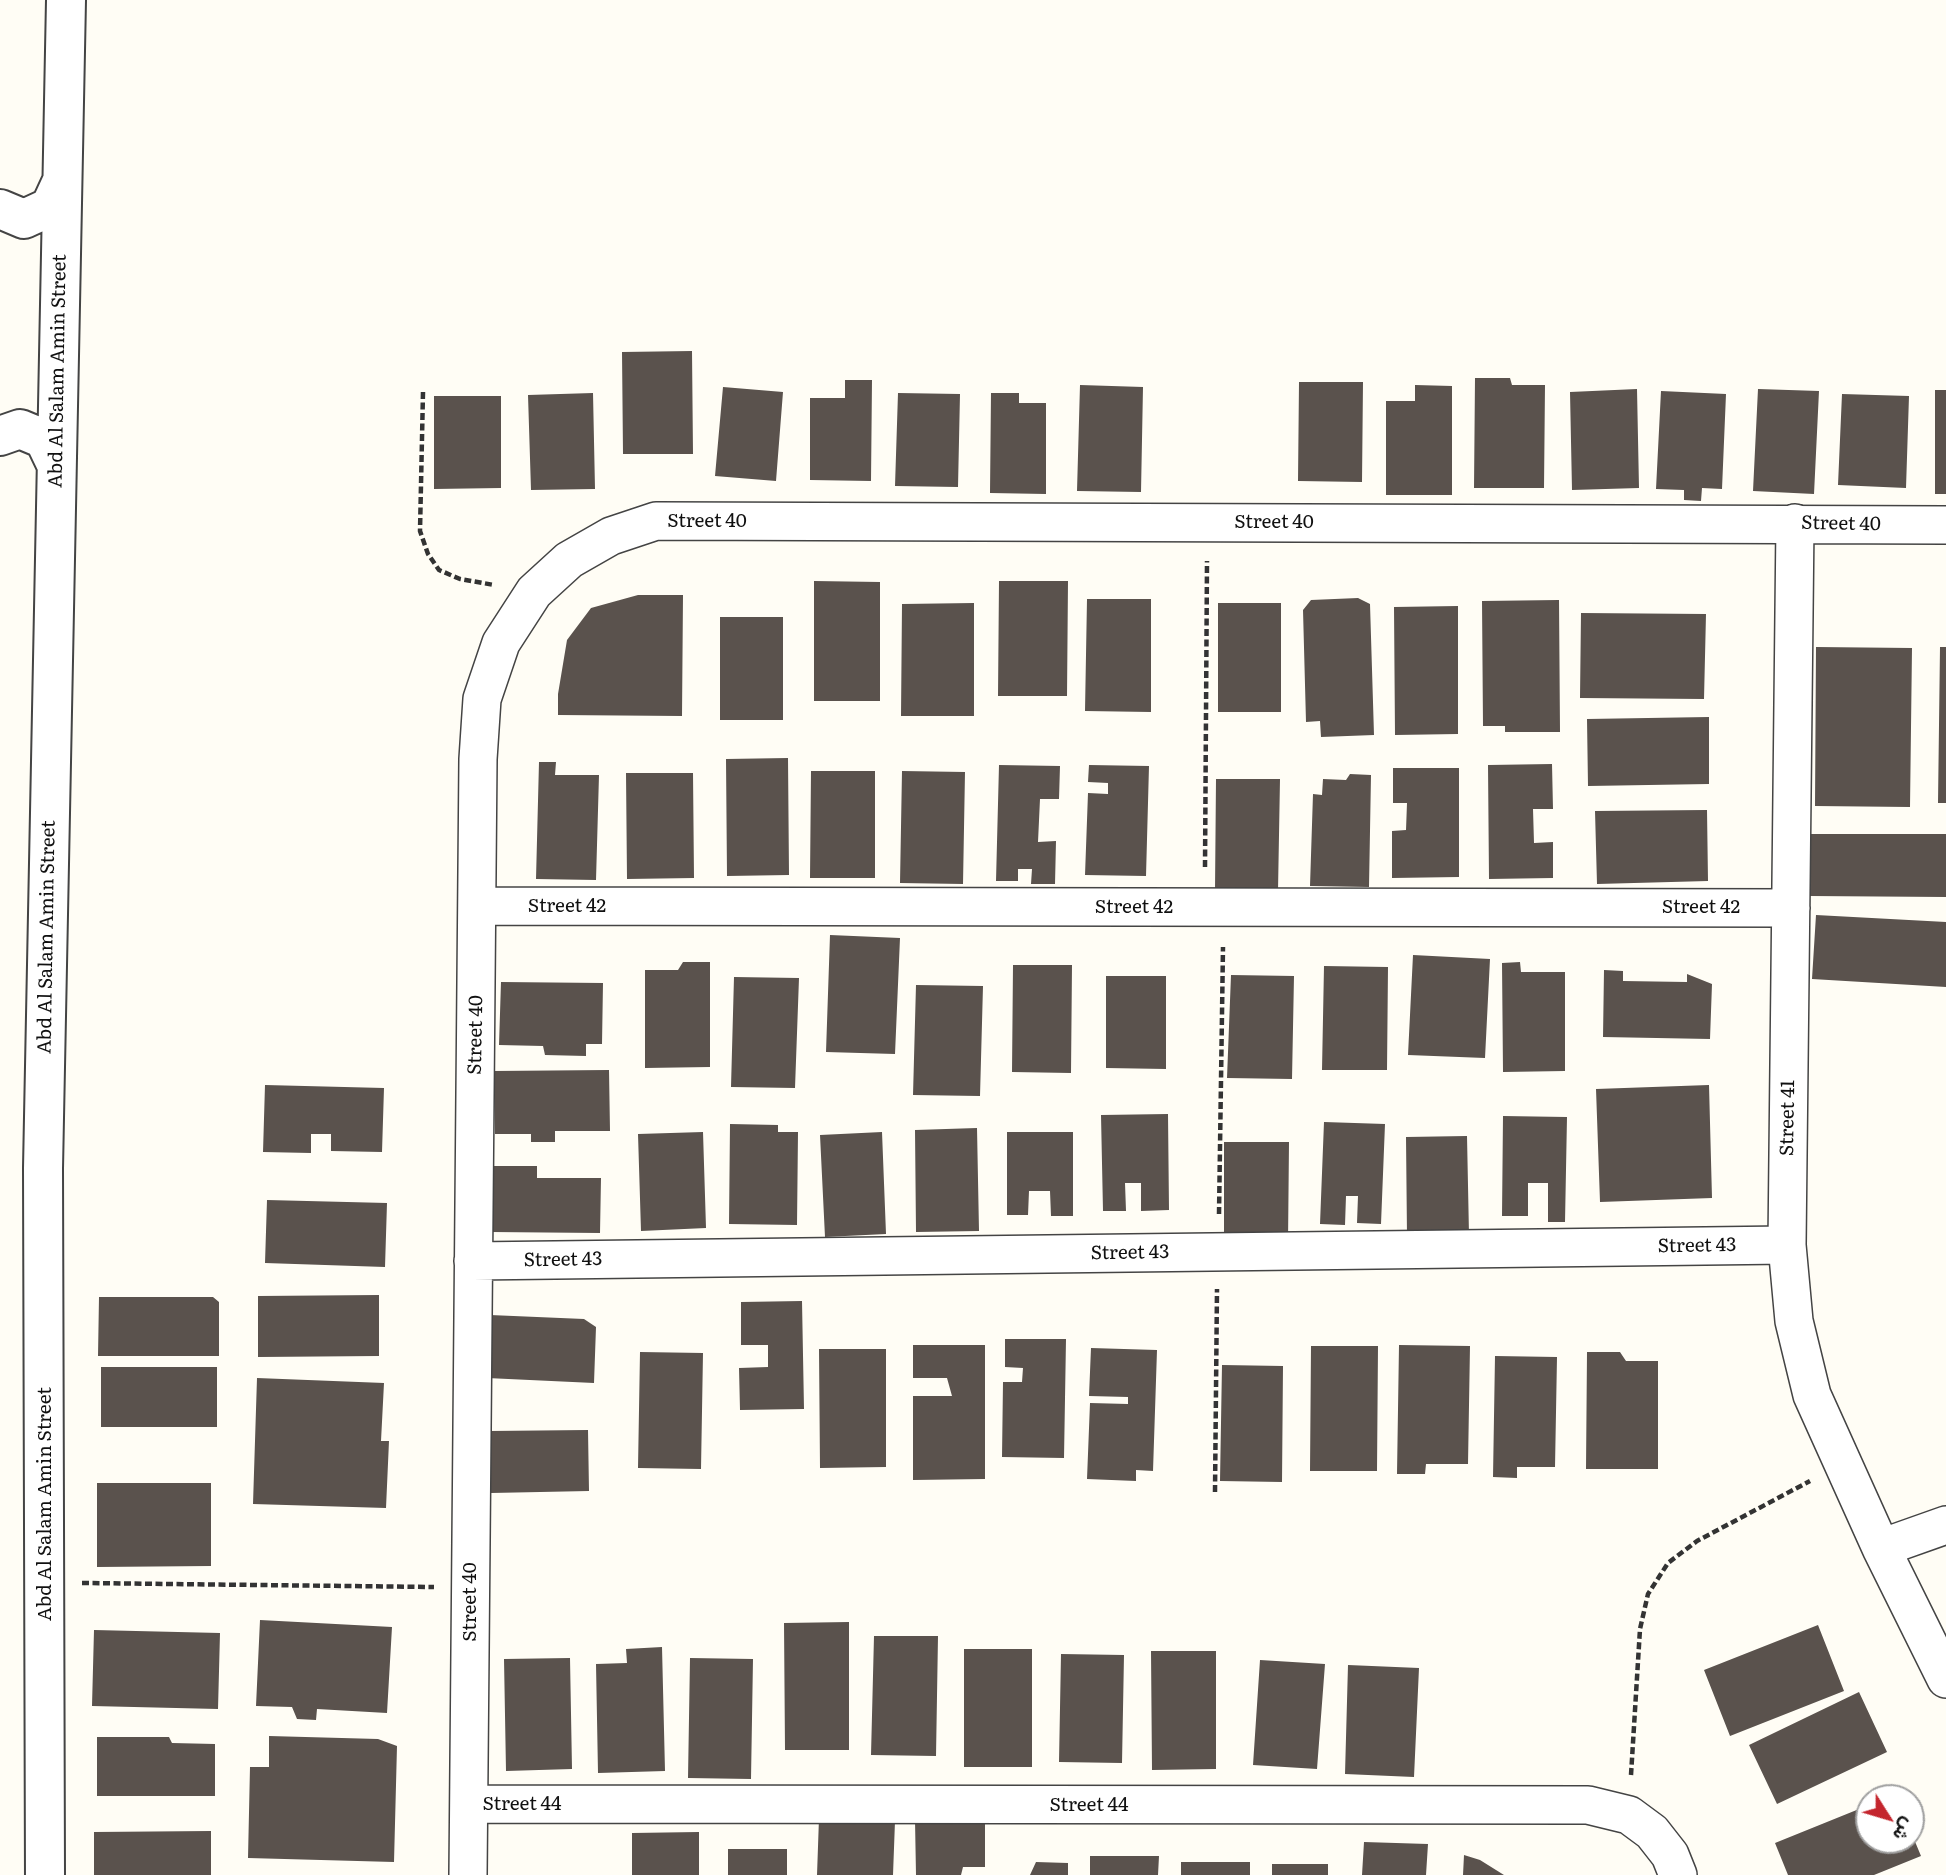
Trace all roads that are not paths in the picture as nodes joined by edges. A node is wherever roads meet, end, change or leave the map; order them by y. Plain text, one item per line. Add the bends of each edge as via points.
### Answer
1 (66, 0) edge
2 (62, 181) junction
3 (0, 209) edge
4 (0, 436) edge
5 (56, 464) junction
6 (1795, 523) junction
7 (1946, 524) edge
8 (477, 906) junction
9 (1791, 908) junction
10 (1787, 1245) junction
11 (473, 1261) junction
12 (1946, 1525) edge
13 (1881, 1548) junction
14 (1946, 1679) edge
15 (469, 1804) junction
16 (44, 1873) edge
17 (468, 1875) edge
18 (1678, 1875) edge

1 - 2 street, Abd Al Salam Amin Street
2 - 3 street via 50,207 24,219
2 - 5 street, Abd Al Salam Amin Street
4 - 5 street via 20,429 44,439
5 - 16 street, Abd Al Salam Amin Street via 43,1168
6 - 7 street, Street 40
6 - 8 street, Street 40 via 656,521 611,536 569,560 534,592 501,643 482,699
6 - 9 street, Street 41
8 - 9 street, Street 42
8 - 11 street, Street 40
9 - 10 street, Street 41
10 - 11 street, Street 43
10 - 13 street, Street 41 via 1794,1321 1812,1395
11 - 15 street, Street 40
12 - 13 street
13 - 14 street, Street 41
15 - 17 street, Street 40
15 - 18 street, Street 44 via 1588,1805 1629,1815 1652,1832 1670,1855

